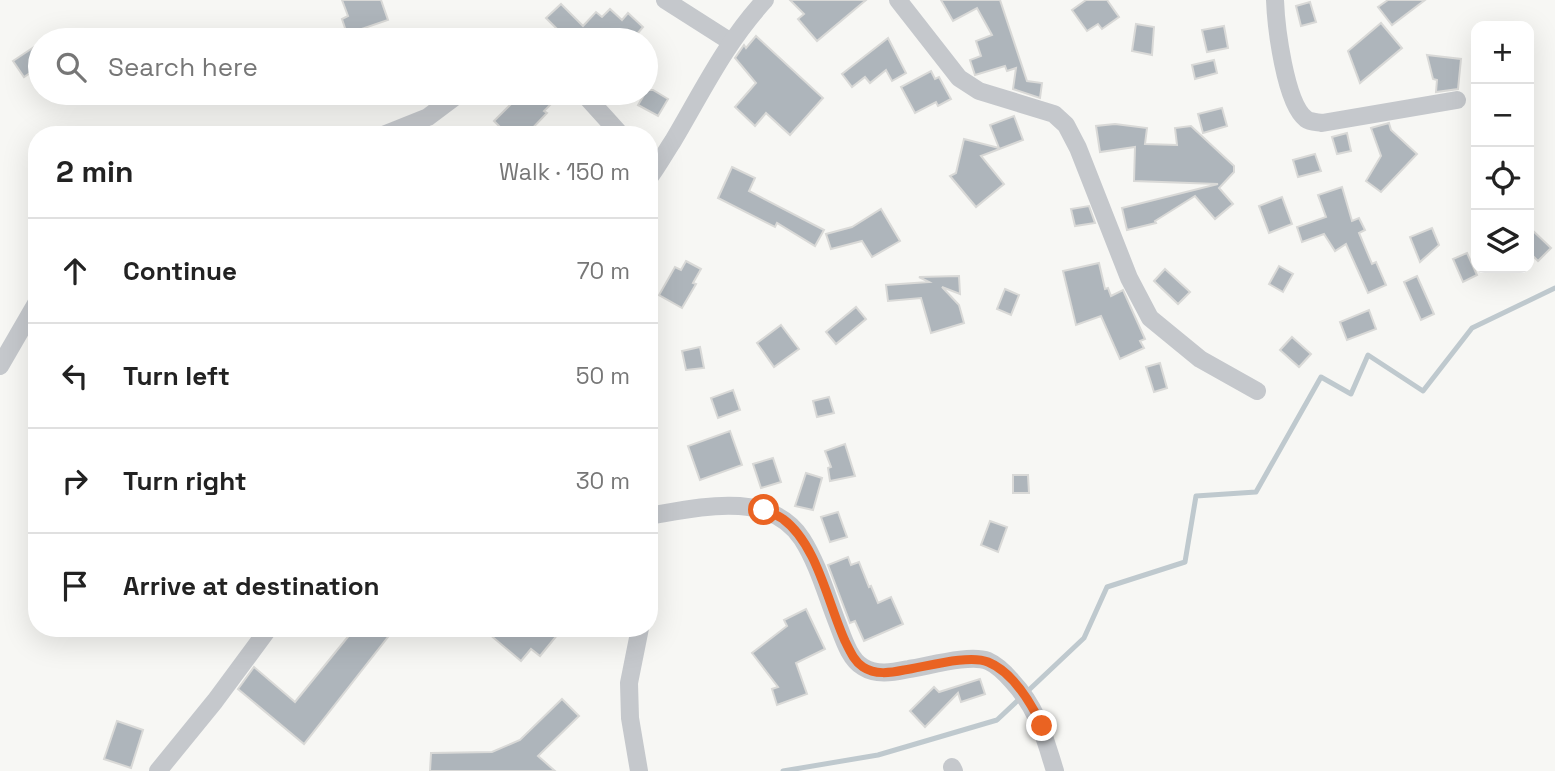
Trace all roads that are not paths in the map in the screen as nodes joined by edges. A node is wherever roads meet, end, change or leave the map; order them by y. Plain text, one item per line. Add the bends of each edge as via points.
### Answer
1 (665, 0) edge
2 (765, 0) edge
3 (1275, 0) edge
4 (904, 2) edge
5 (731, 41) junction
6 (1457, 100) dead end
7 (444, 105) edge
8 (594, 105) edge
9 (406, 126) edge
10 (613, 126) edge
11 (658, 161) edge
12 (28, 318) edge
13 (0, 366) edge
14 (1256, 391) dead end
15 (658, 514) edge
16 (262, 637) edge
17 (638, 637) edge
18 (158, 771) edge
19 (639, 771) edge
20 (1055, 771) edge

1 - 5 street
2 - 5 street
3 - 6 street via 1286,80 1307,120 1322,123
4 - 14 street via 959,78 979,91 1054,114 1066,125 1150,318 1200,359
5 - 11 street
7 - 9 street
8 - 10 street
12 - 13 street
15 - 20 street via 737,506 783,519 801,538 861,666 890,673 971,659 988,661 1003,671 1032,705
16 - 18 street
17 - 19 street via 629,683

